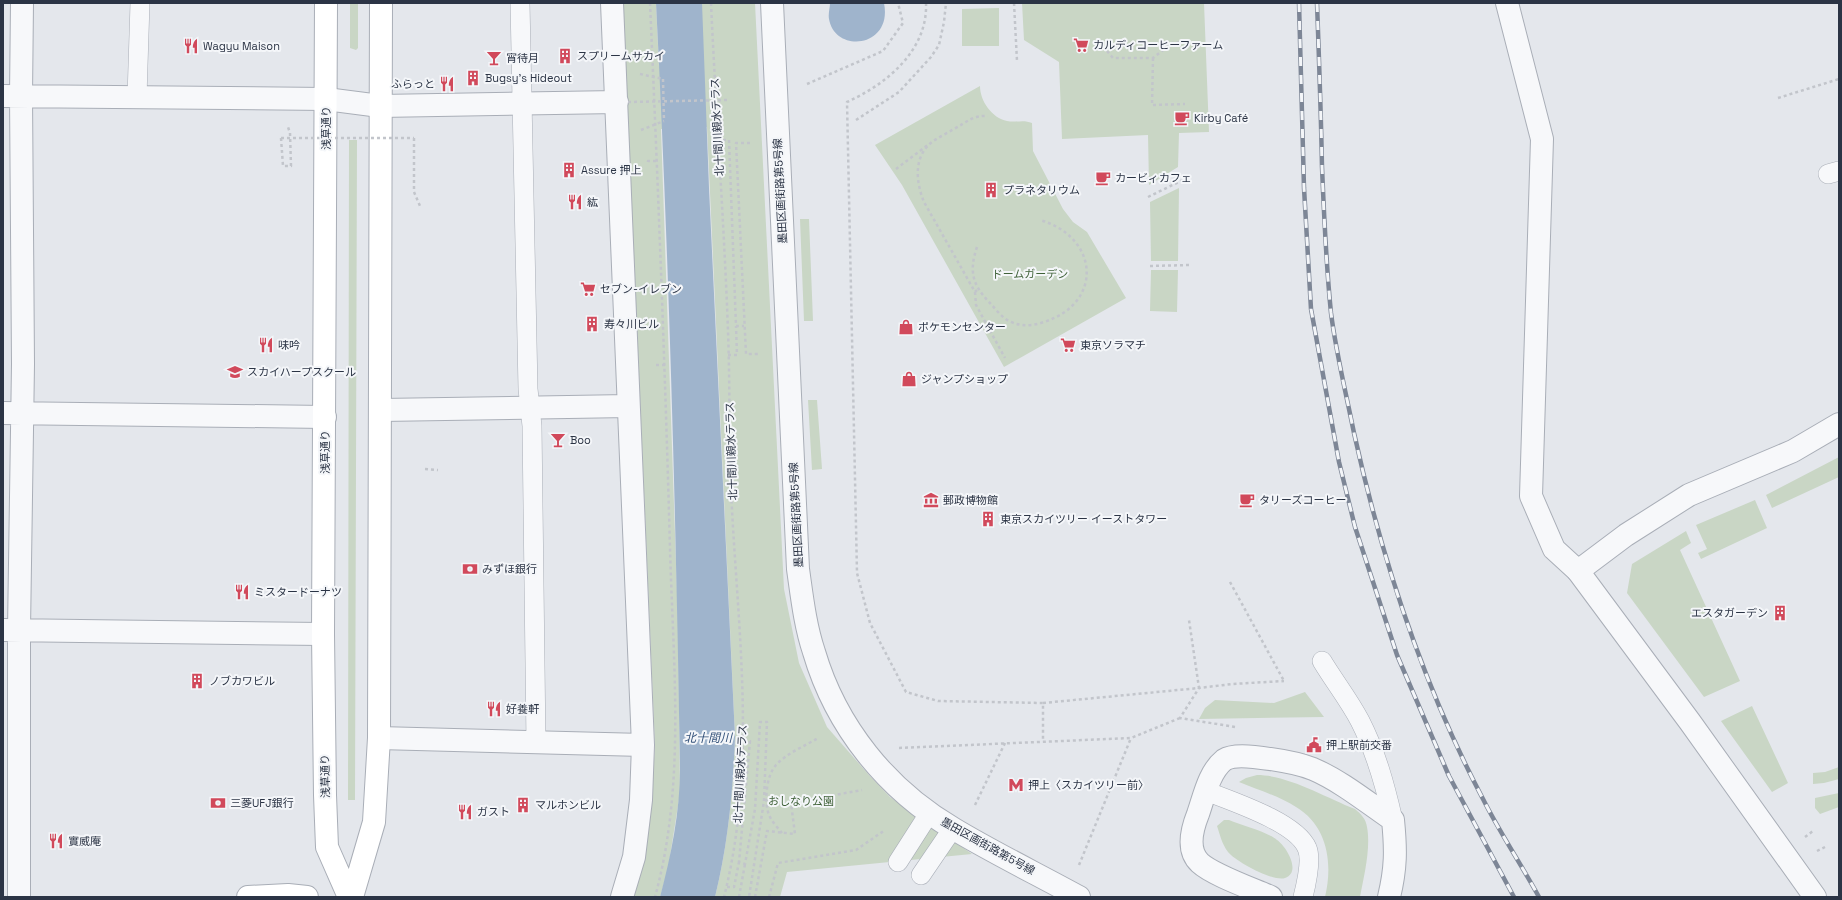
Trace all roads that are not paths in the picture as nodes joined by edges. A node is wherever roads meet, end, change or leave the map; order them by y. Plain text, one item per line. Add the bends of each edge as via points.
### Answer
1 (22, 3) edge
2 (140, 3) edge
3 (326, 3) edge
4 (380, 3) edge
5 (520, 3) edge
6 (612, 3) edge
7 (772, 3) edge
8 (1507, 3) edge
9 (12, 95) edge
10 (137, 97) junction
11 (326, 99) junction
12 (623, 102) junction
13 (523, 105) junction
14 (380, 106) junction
15 (529, 406) junction
16 (628, 406) junction
17 (381, 410) junction
18 (12, 413) edge
19 (325, 417) junction
20 (1839, 424) edge
21 (1578, 571) junction
22 (11, 630) edge
23 (324, 634) junction
24 (1322, 661) dead end
25 (379, 738) junction
26 (536, 743) junction
27 (643, 745) junction
28 (1206, 791) junction
29 (930, 812) junction
30 (1393, 820) junction
31 (953, 828) junction
32 (898, 862) dead end
33 (921, 876) dead end
34 (19, 897) edge
35 (248, 897) edge
36 (307, 897) edge
37 (351, 897) edge
38 (622, 897) edge
39 (1079, 897) edge
40 (1271, 897) edge
41 (1303, 897) edge
42 (1389, 897) edge
43 (1815, 897) edge

1 - 9 street
2 - 10 lane
3 - 11 main road, 浅草通り
4 - 14 main road, 浅草通り
5 - 13 lane
6 - 12 street
7 - 29 street, 墨田区画街路第5号線 via 798,569 804,611 814,653 847,726 885,777
8 - 21 street via 1542,139 1532,496 1554,549
9 - 10 street
9 - 18 street via 23,356
10 - 11 street
11 - 14 street
11 - 19 main road, 浅草通り
12 - 13 street
12 - 16 street
13 - 14 street
13 - 15 lane
14 - 17 main road, 浅草通り
15 - 16 street
15 - 17 street
15 - 26 lane via 532,426
16 - 27 street
17 - 25 main road, 浅草通り
18 - 19 street
18 - 22 street
19 - 23 main road, 浅草通り
20 - 21 street via 1793,451 1690,495 1626,535
21 - 43 street
22 - 23 street
22 - 34 street
23 - 37 main road, 浅草通り via 327,847
24 - 30 lane via 1360,720 1386,790
25 - 26 street
25 - 37 main road, 浅草通り via 374,822
26 - 27 street
27 - 38 street via 641,800 634,857
28 - 30 street via 1217,767 1226,759 1248,756 1268,758 1312,769 1329,777
28 - 40 street via 1192,828 1194,853 1200,862 1215,871
28 - 41 lane via 1273,818 1292,831 1307,848 1309,870
29 - 31 street, 墨田区画街路第5号線
29 - 32 lane
30 - 42 street via 1396,850
31 - 33 lane
31 - 39 street, 墨田区画街路第5号線
35 - 36 main road

